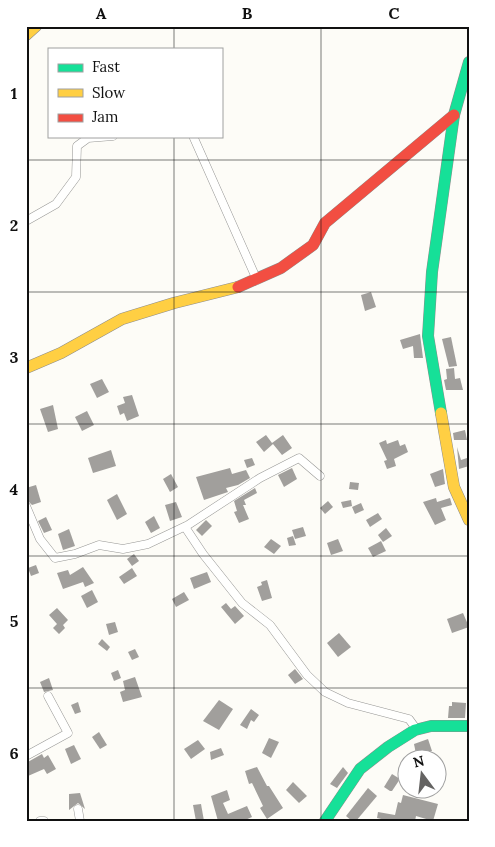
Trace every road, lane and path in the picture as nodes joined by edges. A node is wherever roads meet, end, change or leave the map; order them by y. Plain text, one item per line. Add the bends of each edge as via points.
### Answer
1 (36, 26) edge
2 (26, 34) edge
3 (469, 62) edge
4 (454, 115) junction
5 (88, 138) edge
6 (195, 138) edge
7 (26, 222) edge
8 (257, 280) junction
9 (26, 368) edge
10 (320, 476) dead end
11 (26, 506) edge
12 (469, 520) edge
13 (185, 526) junction
14 (48, 696) dead end
15 (469, 726) edge
16 (417, 730) junction
17 (26, 756) edge
18 (78, 809) dead end
19 (40, 821) edge
20 (44, 821) edge
21 (80, 821) edge
22 (326, 821) edge

1 - 2 main road
3 - 4 main road
4 - 8 main road via 325,223 313,245 281,268
4 - 12 main road via 432,272 428,336 454,486
5 - 7 street via 77,146 76,177 56,204
6 - 8 street
8 - 9 main road via 226,292 122,319 61,353
10 - 13 street via 298,458
11 - 13 street via 40,539 55,558 99,545 132,548
13 - 16 street via 242,603 270,625 307,675 325,692 348,703 408,719
14 - 17 street via 68,732
15 - 16 main road via 442,724
16 - 22 main road via 360,769
18 - 21 street
19 - 20 street

